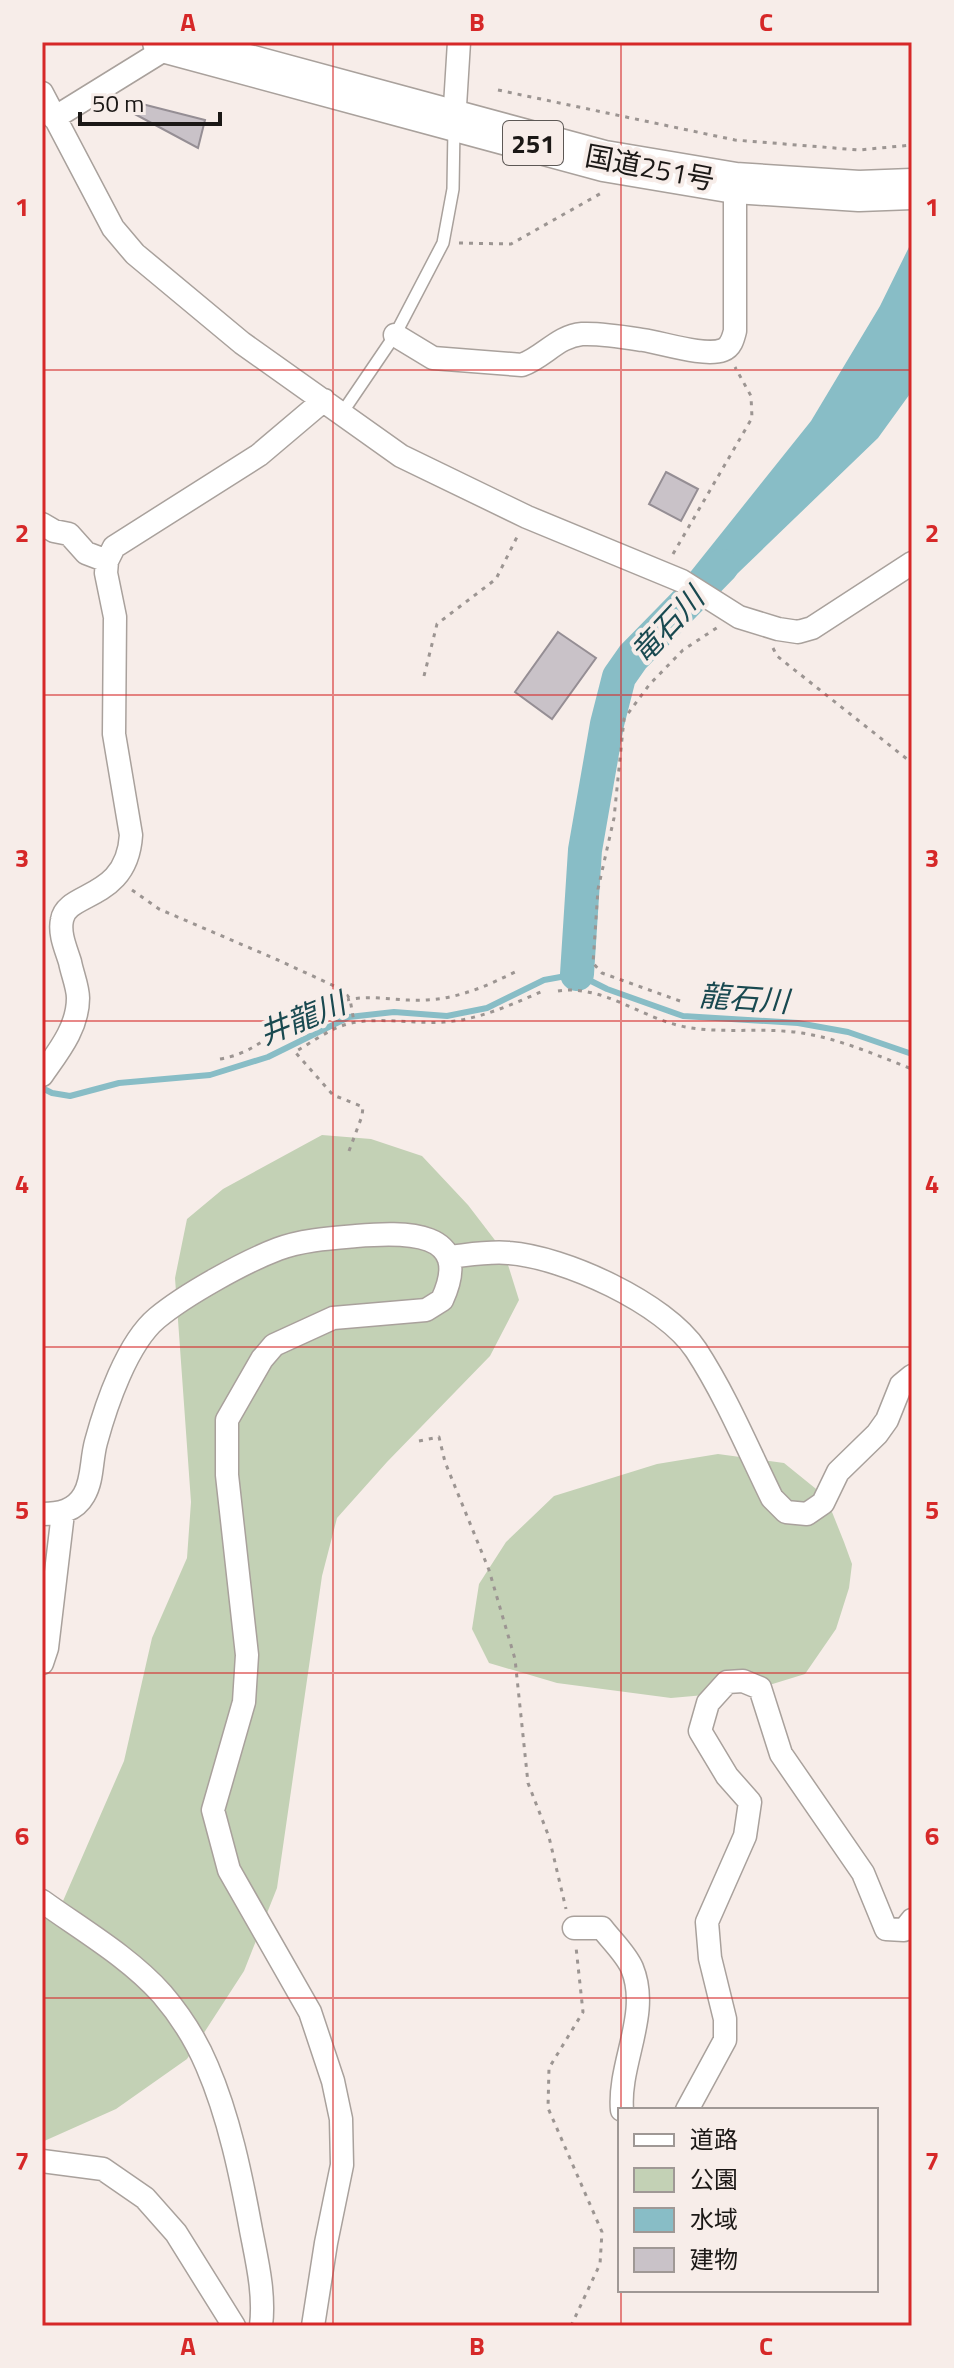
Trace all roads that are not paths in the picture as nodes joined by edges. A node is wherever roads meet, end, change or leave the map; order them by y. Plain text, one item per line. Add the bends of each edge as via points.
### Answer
1 (459, 42) edge
2 (167, 43) edge
3 (42, 93) edge
4 (54, 118) junction
5 (454, 122) junction
6 (735, 183) junction
7 (912, 189) edge
8 (395, 335) junction
9 (333, 407) junction
10 (42, 524) edge
11 (107, 561) junction
12 (912, 563) edge
13 (42, 1075) edge
14 (448, 1257) junction
15 (912, 1376) edge
16 (52, 1513) edge
17 (42, 1663) edge
18 (42, 1901) edge
19 (912, 1920) edge
20 (574, 1928) road end
21 (622, 2108) edge
22 (688, 2108) edge
23 (42, 2161) edge
24 (234, 2326) edge
25 (261, 2326) edge
26 (313, 2326) edge

1 - 5 street
2 - 4 street
2 - 5 highway, 国道251号 / 251
3 - 4 street
4 - 9 street via 113,228 135,254 242,343
5 - 6 highway, 国道251号 / 251 via 604,161
5 - 8 lane via 453,189 443,243
6 - 7 highway, 国道251号 / 251
6 - 8 street via 735,331 725,350 583,334 566,337 522,365 433,358
8 - 9 lane
9 - 11 street via 114,547
9 - 12 street via 401,456 527,517 672,576 733,613 778,629 812,628
10 - 11 street via 69,534 86,553
11 - 13 street via 115,617 114,734 130,851 117,877 65,912 62,934 78,996 69,1036
14 - 15 street via 508,1253 545,1258 619,1287 663,1318 695,1347 772,1498 786,1512 807,1514 823,1503 838,1472 877,1434 901,1385
14 - 16 street via 429,1238 397,1232 336,1237 280,1248 192,1295 155,1319 134,1347 112,1392 83,1498
14 - 26 street via 448,1288 442,1300 426,1310 333,1318 274,1345 227,1420 227,1475 247,1655 244,1702 213,1810 229,1870 310,2012 341,2119 342,2165
16 - 17 street
18 - 25 street via 131,1965 161,1994 208,2067 239,2168 257,2259
19 - 22 street via 904,1930 886,1929 863,1873 781,1754 760,1688 727,1682 708,1703 700,1731 750,1802 745,1836 707,1922 725,2040
20 - 21 street via 602,1928 632,1967 639,2003
23 - 24 street via 103,2169 145,2198 176,2233

